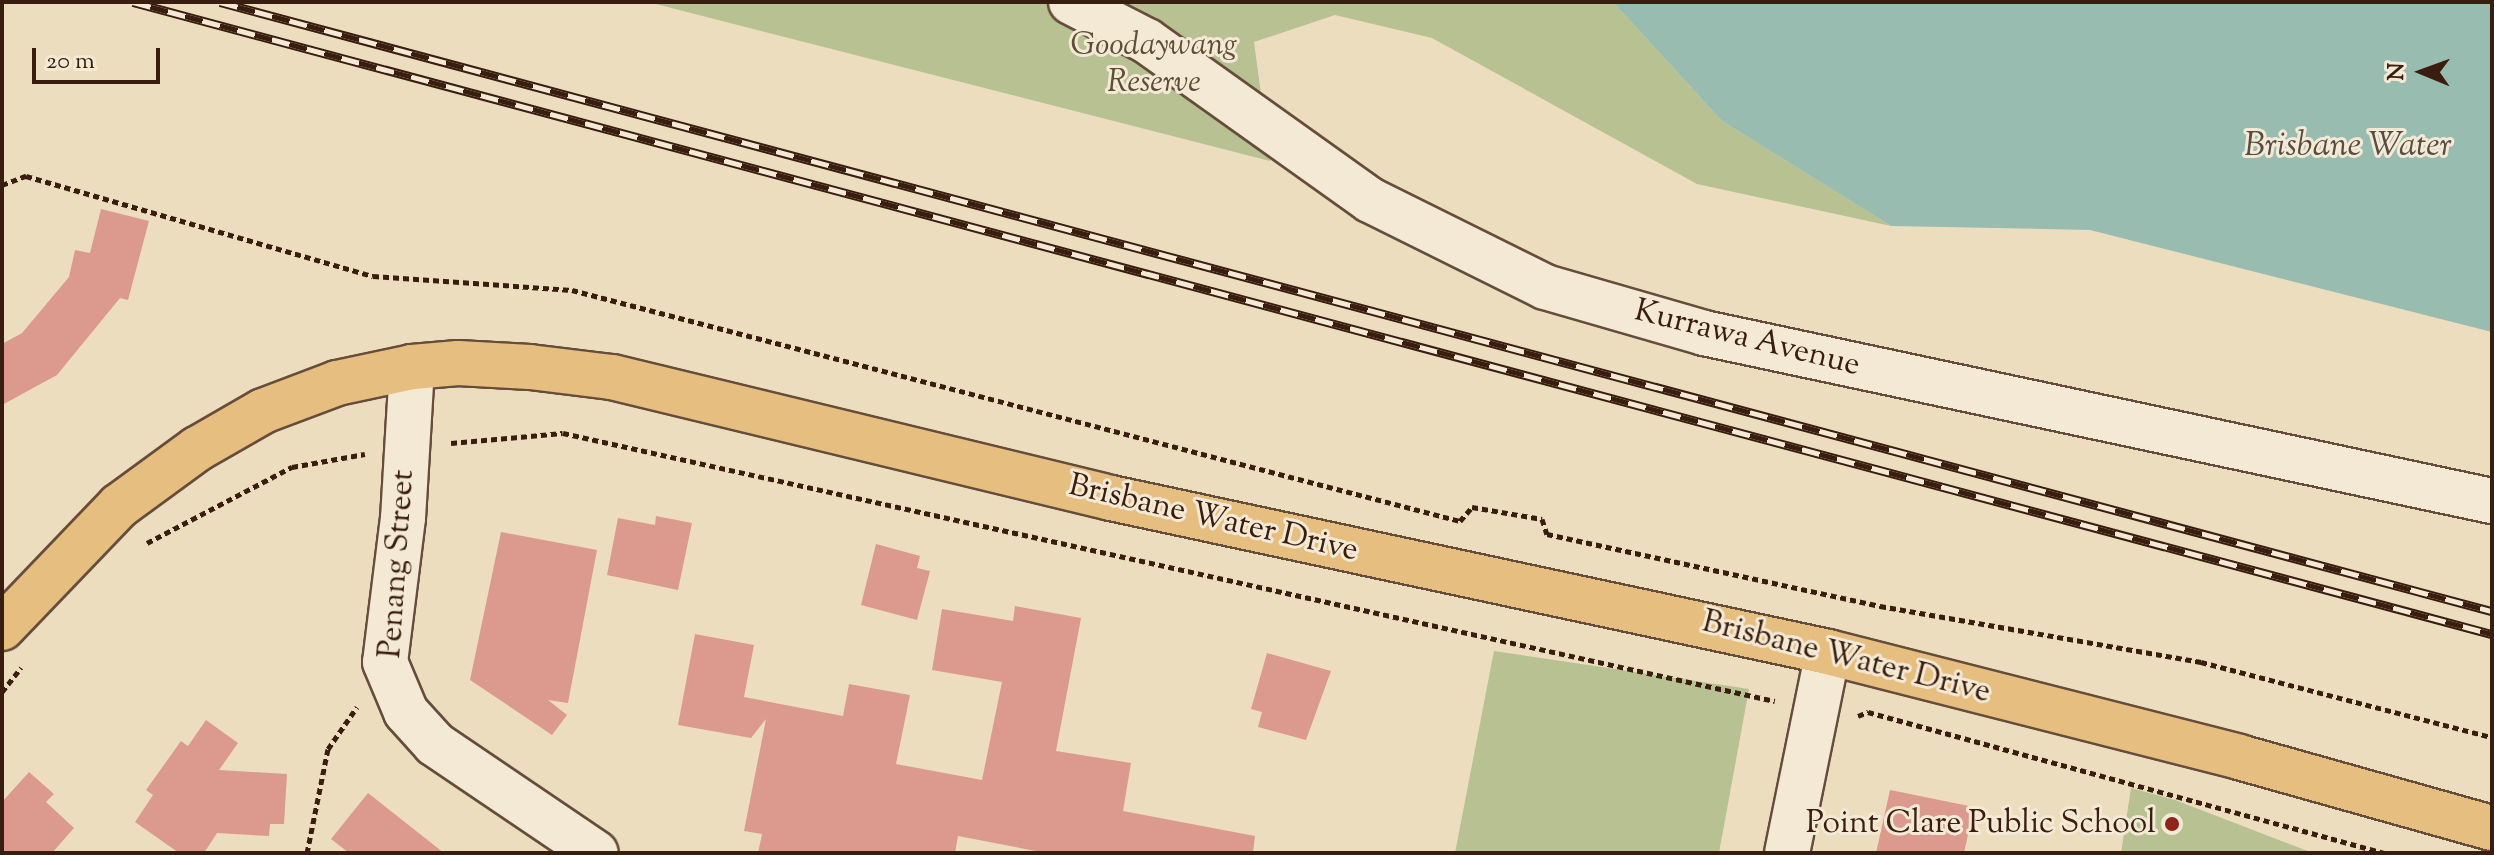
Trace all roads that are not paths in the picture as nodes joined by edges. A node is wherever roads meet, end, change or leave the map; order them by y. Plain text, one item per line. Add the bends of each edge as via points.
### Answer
1 (1071, 2) edge
2 (412, 367) junction
3 (2492, 501) edge
4 (15, 644) edge
5 (1828, 652) junction
6 (2492, 828) edge
7 (596, 853) edge
8 (1787, 853) edge

1 - 3 street, Kurrawa Avenue via 1147,41 1370,200 1545,287 1704,333
2 - 4 main road, Brisbane Water Drive via 337,383 263,411 197,449 119,506
2 - 5 main road, Brisbane Water Drive via 458,363 612,377 1111,498
2 - 7 street, Penang Street via 385,662 406,712 435,744
5 - 6 main road, Brisbane Water Drive
5 - 8 street

